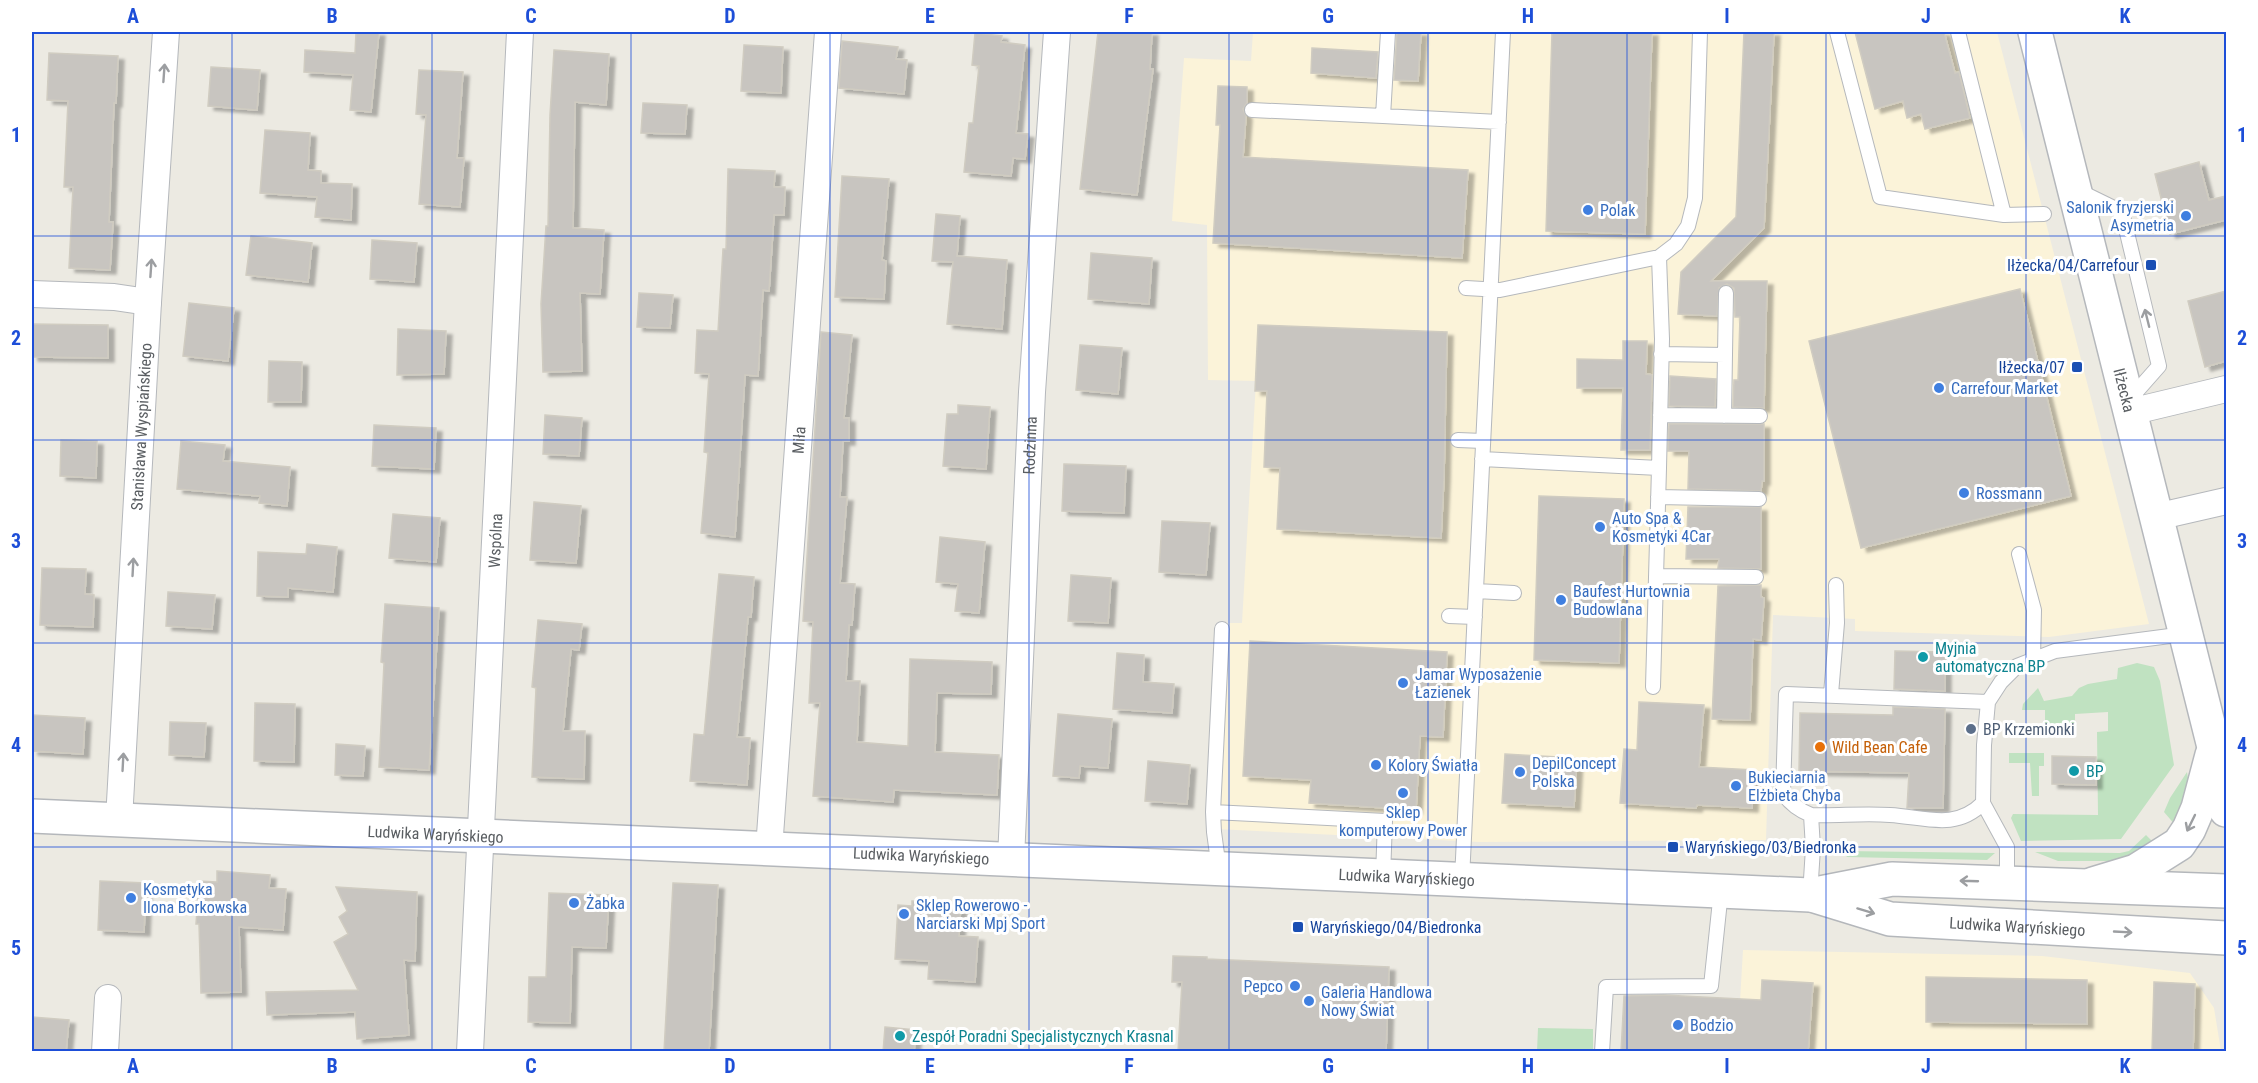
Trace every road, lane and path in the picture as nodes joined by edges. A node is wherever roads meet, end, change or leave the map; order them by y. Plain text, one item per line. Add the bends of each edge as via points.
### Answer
1 (166, 32) edge
2 (520, 32) edge
3 (828, 32) edge
4 (1057, 32) edge
5 (1388, 32) edge
6 (1503, 32) edge
7 (1700, 32) edge
8 (1838, 32) edge
9 (1958, 32) edge
10 (2035, 32) edge
11 (1252, 110) dead end
12 (1383, 116) junction
13 (1499, 122) junction
14 (2044, 214) dead end
15 (2004, 215) junction
16 (1659, 257) junction
17 (1466, 288) dead end
18 (1491, 289) junction
19 (1726, 293) dead end
20 (32, 294) edge
21 (148, 302) junction
22 (1661, 354) junction
23 (1725, 355) junction
24 (2226, 389) edge
25 (2129, 407) junction
26 (1660, 415) junction
27 (1724, 416) junction
28 (1760, 416) dead end
29 (1458, 440) dead end
30 (1483, 441) junction
31 (1482, 459) junction
32 (1659, 468) junction
33 (1658, 497) junction
34 (1759, 499) dead end
35 (2226, 501) edge
36 (2156, 516) junction
37 (2019, 554) dead end
38 (1656, 576) junction
39 (1756, 577) dead end
40 (1836, 585) dead end
41 (1476, 591) junction
42 (1514, 593) dead end
43 (1449, 616) dead end
44 (1475, 617) junction
45 (1222, 629) dead end
46 (2186, 634) junction
47 (2033, 658) junction
48 (1653, 687) dead end
49 (1831, 694) junction
50 (1989, 702) junction
51 (2220, 758) edge
52 (1983, 803) junction
53 (2226, 810) edge
54 (1214, 812) junction
55 (1810, 815) junction
56 (32, 816) edge
57 (119, 820) junction
58 (481, 836) junction
59 (769, 849) junction
60 (1011, 859) junction
61 (1219, 869) junction
62 (1383, 876) junction
63 (1462, 879) junction
64 (2007, 883) junction
65 (2090, 885) junction
66 (1721, 891) junction
67 (2226, 891) edge
68 (1810, 895) junction
69 (2226, 938) edge
70 (108, 998) dead end
71 (105, 1052) edge
72 (470, 1052) edge
73 (1602, 1052) edge

21 -> 1 street, Stanisława Wyspiańskiego
2 - 58 street, Wspólna
3 - 59 street, Miła
4 - 60 street, Rodzinna via 1032,392
5 - 12 lane
6 - 13 lane
7 - 16 lane via 1695,198 1688,226 1676,244
8 - 15 lane via 1880,197
9 - 15 lane
10 - 25 main road, Iłżecka
11 - 12 lane
12 - 13 lane
13 - 18 lane
14 - 15 lane
16 - 18 lane
16 - 22 lane
17 - 18 lane
18 - 30 lane
19 - 23 lane
20 - 21 street
57 -> 21 street, Stanisława Wyspiańskiego
22 - 23 lane
22 - 26 lane
23 - 27 lane
24 - 25 street
25 - 36 main road, Iłżecka
26 - 27 lane
26 - 32 lane
27 - 28 lane
29 - 30 lane
30 - 31 lane
31 - 32 lane
31 - 41 lane
32 - 33 lane
33 - 34 lane
33 - 38 lane
35 - 36 street
36 - 46 main road, Iłżecka
37 - 47 lane via 2034,609
38 - 39 lane
38 - 48 lane
40 - 49 lane
41 - 42 lane
41 - 44 lane
43 - 44 lane
44 - 63 lane
45 - 54 lane
46 - 47 lane via 2055,651
46 - 51 main road, Iłżecka
47 - 50 lane via 2017,666
49 - 50 lane
49 - 55 lane via 1786,694 1783,793 1788,801
50 - 52 lane
51 - 53 main road, Iłżecka
51 -> 65 main road, Ludwika Waryńskiego via 2190,829 2179,844 2136,871
52 - 55 lane via 1971,814 1947,820 1890,814
52 - 64 lane via 2007,847
54 - 61 lane
54 - 62 lane via 1385,821
55 - 68 lane
56 - 57 main road, Ludwika Waryńskiego
57 - 58 main road, Ludwika Waryńskiego
58 - 59 main road, Ludwika Waryńskiego
58 - 72 street, Wspólna
59 - 60 main road, Ludwika Waryńskiego
60 - 61 main road, Ludwika Waryńskiego
61 - 62 main road, Ludwika Waryńskiego
62 - 63 main road, Ludwika Waryńskiego
63 - 66 main road, Ludwika Waryńskiego
64 - 65 main road, Ludwika Waryńskiego
64 -> 68 main road, Ludwika Waryńskiego via 1892,879
65 - 67 main road, Ludwika Waryńskiego
66 - 68 main road, Ludwika Waryńskiego
66 - 73 lane via 1711,986 1606,987
68 -> 69 main road, Ludwika Waryńskiego via 1890,919
70 - 71 street

